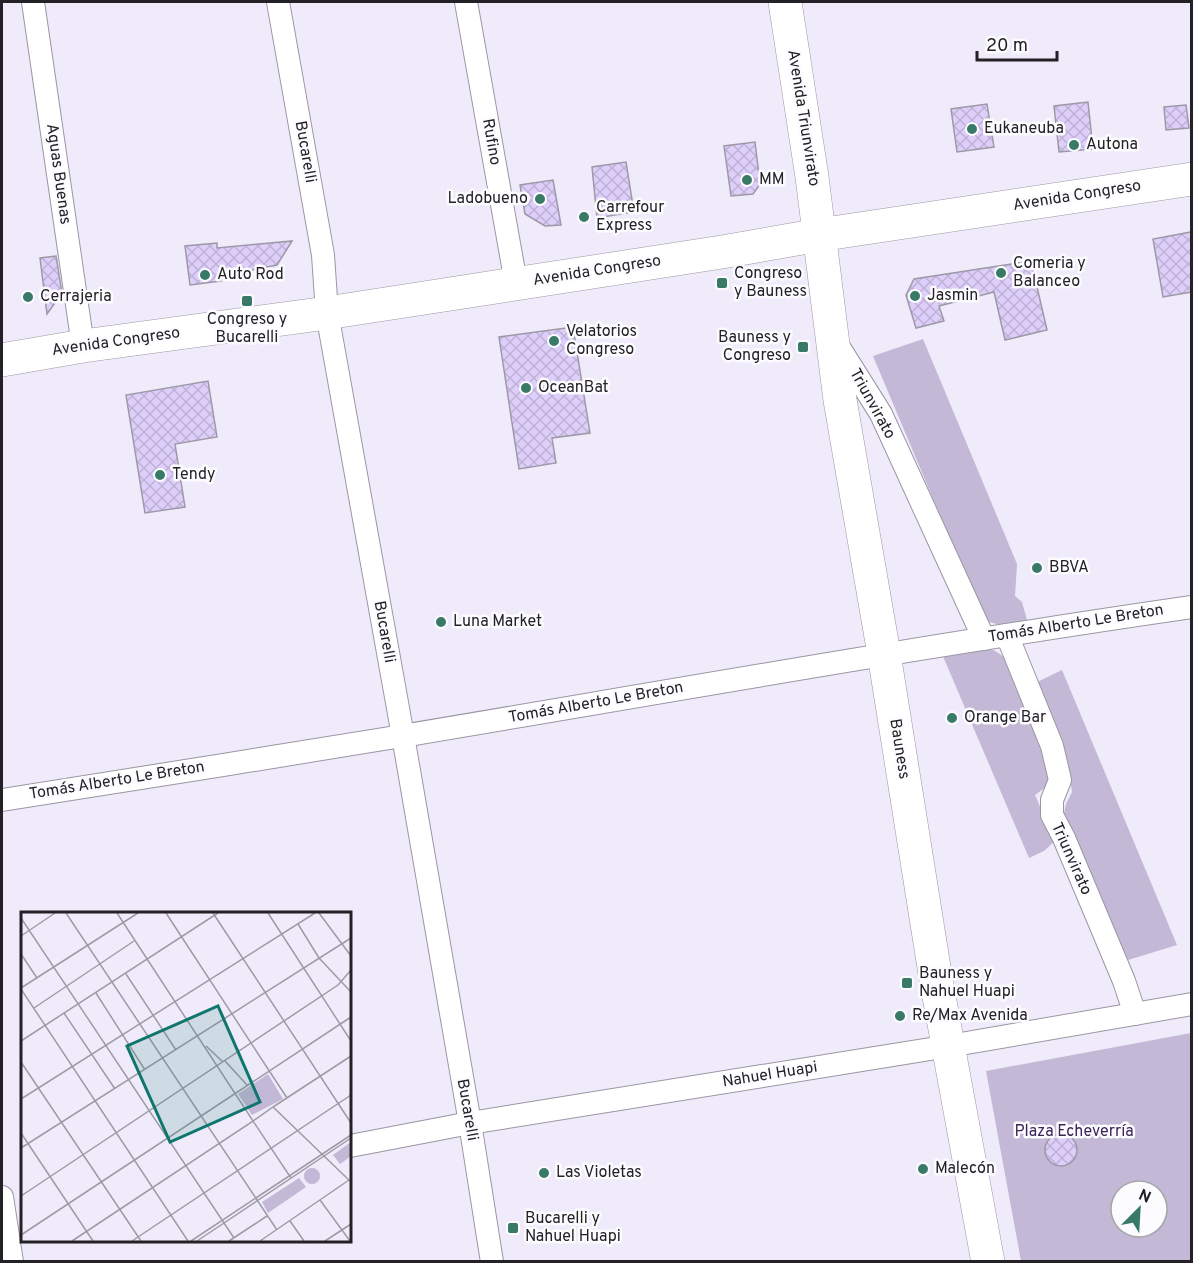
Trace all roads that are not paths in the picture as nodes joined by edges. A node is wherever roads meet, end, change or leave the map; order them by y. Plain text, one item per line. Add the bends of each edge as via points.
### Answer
1 (33, 2) edge
2 (278, 2) edge
3 (466, 2) edge
4 (785, 2) edge
5 (1191, 179) edge
6 (819, 235) junction
7 (516, 283) junction
8 (327, 313) junction
9 (832, 335) junction
10 (83, 346) junction
11 (2, 360) edge
12 (1191, 607) edge
13 (1007, 635) junction
14 (984, 639) junction
15 (884, 654) junction
16 (403, 736) junction
17 (2, 800) edge
18 (1191, 1004) edge
19 (1135, 1014) junction
20 (949, 1046) junction
21 (470, 1123) junction
22 (351, 1146) edge
23 (7, 1206) edge
24 (12, 1262) edge
25 (492, 1262) edge
26 (988, 1262) edge

1 - 10 street, Aguas Buenas
2 - 8 street, Bucarelli via 323,255
3 - 7 street, Rufino
4 - 6 main road, Avenida Triunvirato
5 - 6 main road, Avenida Congreso
6 - 7 main road, Avenida Congreso
6 - 9 main road, Bauness
7 - 8 main road, Avenida Congreso
8 - 10 main road, Avenida Congreso
8 - 16 street, Bucarelli
9 - 14 street, Triunvirato via 881,414
9 - 15 main road, Bauness
10 - 11 main road, Avenida Congreso
12 - 13 street, Tomás Alberto Le Breton
13 - 14 street, Tomás Alberto Le Breton
13 - 19 street, Triunvirato via 1052,746 1060,780 1052,800 1052,815
14 - 15 street, Tomás Alberto Le Breton
15 - 16 street, Tomás Alberto Le Breton
15 - 20 main road, Bauness
16 - 17 street, Tomás Alberto Le Breton
16 - 21 street, Bucarelli
18 - 19 street, Nahuel Huapi
19 - 20 street, Nahuel Huapi
20 - 21 street, Nahuel Huapi
20 - 26 main road, Bauness
21 - 22 street, Nahuel Huapi
21 - 25 street, Bucarelli
23 - 24 street

